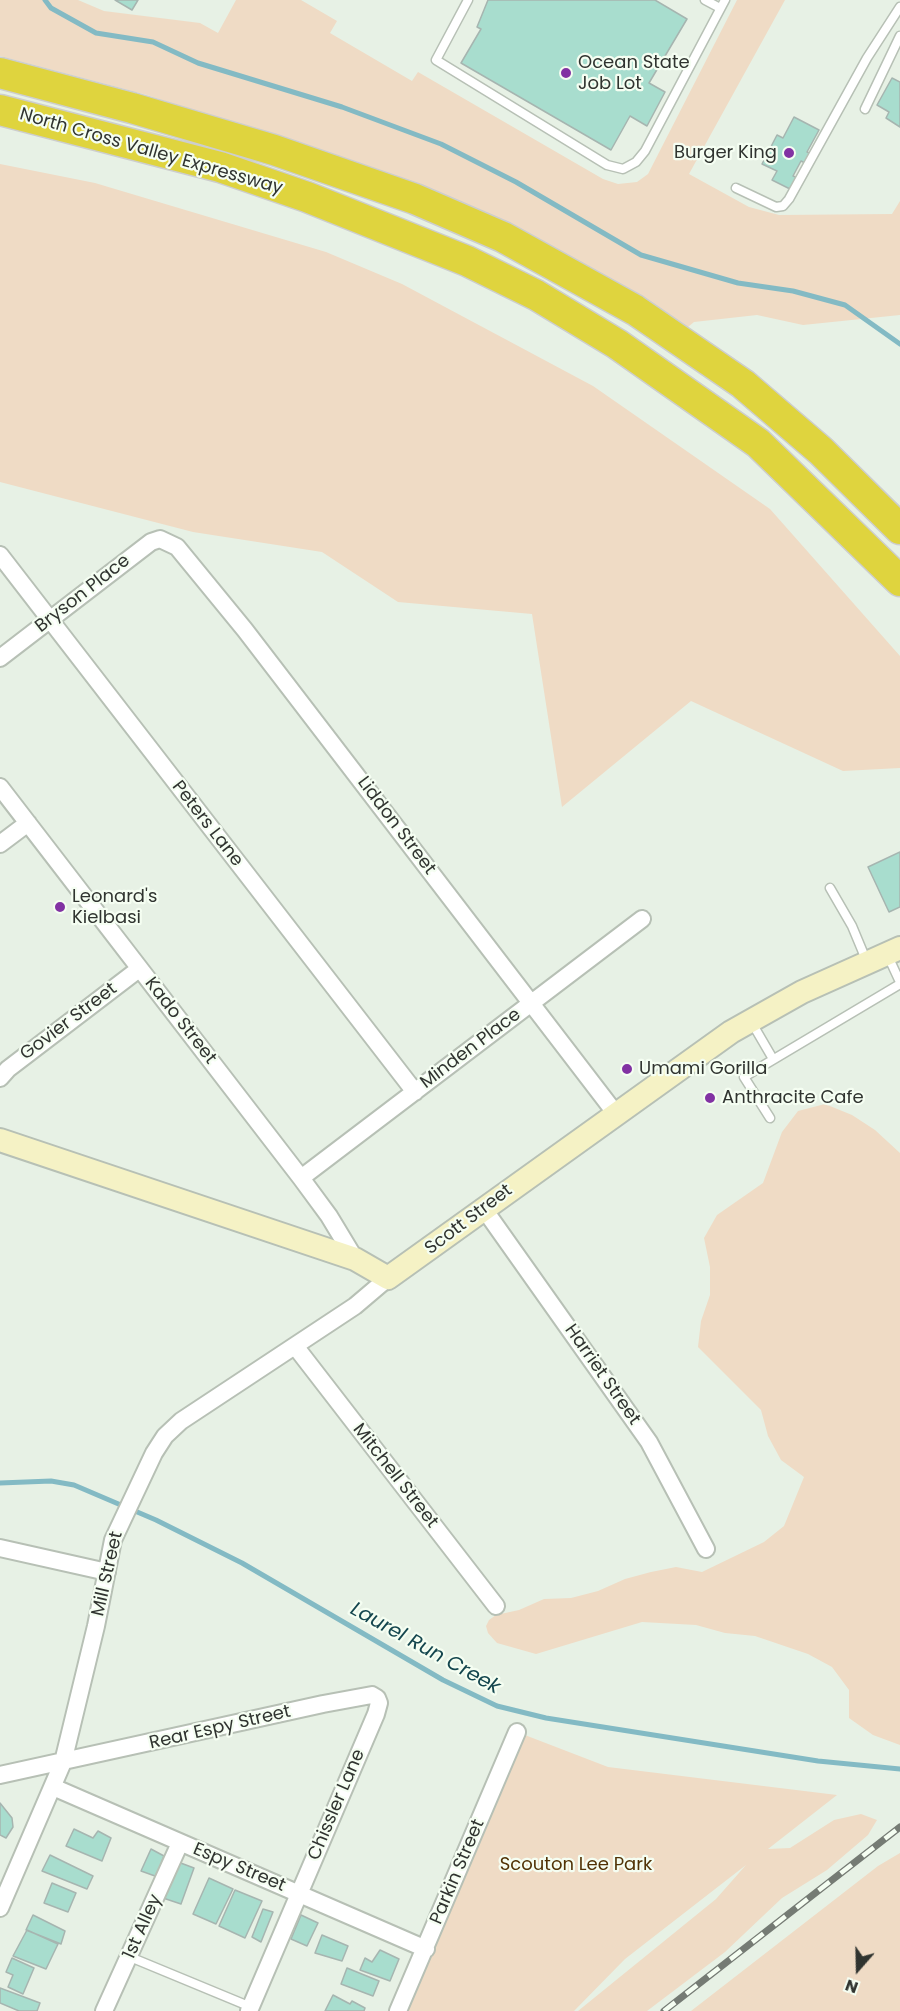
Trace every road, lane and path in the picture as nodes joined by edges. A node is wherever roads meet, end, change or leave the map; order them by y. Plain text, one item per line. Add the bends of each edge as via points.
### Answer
1 (468, 0) edge
2 (705, 0) edge
3 (722, 4) edge
4 (900, 7) edge
5 (899, 38) edge
6 (0, 73) edge
7 (865, 109) dead end
8 (0, 110) edge
9 (736, 188) dead end
10 (900, 529) edge
11 (170, 543) joint
12 (0, 555) edge
13 (900, 581) edge
14 (49, 620) junction
15 (0, 658) edge
16 (0, 787) edge
17 (28, 823) junction
18 (0, 844) edge
19 (830, 888) dead end
20 (642, 919) dead end
21 (884, 954) edge
22 (139, 969) junction
23 (900, 983) edge
24 (531, 1003) junction
25 (750, 1020) junction
26 (773, 1059) junction
27 (0, 1078) edge
28 (415, 1092) junction
29 (616, 1114) junction
30 (770, 1118) dead end
31 (0, 1140) edge
32 (301, 1178) junction
33 (484, 1209) junction
34 (355, 1259) junction
35 (388, 1278) junction
36 (295, 1346) junction
37 (0, 1548) edge
38 (706, 1549) dead end
39 (106, 1572) junction
40 (496, 1606) dead end
41 (377, 1698) joint
42 (517, 1732) dead end
43 (63, 1762) junction
44 (0, 1775) edge
45 (53, 1787) junction
46 (180, 1843) junction
47 (299, 1894) junction
48 (0, 1908) edge
49 (426, 1949) junction
50 (130, 1957) junction
51 (250, 2009) edge
52 (104, 2011) edge
53 (398, 2011) edge

1 - 3 lane via 436,60 607,165 623,169 645,151
2 - 3 lane
4 - 9 lane via 867,57 783,206 766,204
5 - 7 lane
6 - 10 highway, North Cross Valley Expressway via 274,150 415,199 503,237 635,310 743,384 821,451
8 - 13 highway, North Cross Valley Expressway via 220,167 307,196 467,261 536,295 617,344 758,443
11 - 14 street, Bryson Place via 160,539 151,542
11 - 24 street, Liddon Street via 183,553 245,630
12 - 14 street, Peters Lane
14 - 15 street, Bryson Place
14 - 28 street, Peters Lane
16 - 17 street, Kado Street
17 - 18 street
17 - 22 street, Kado Street
19 - 21 lane via 852,926
20 - 24 street, Minden Place
21 - 23 lane
21 - 25 street, Scott Street
22 - 27 street, Govier Street
22 - 32 street, Kado Street
23 - 26 lane
24 - 28 street, Minden Place
24 - 29 street, Liddon Street
25 - 26 lane
25 - 29 street, Scott Street
26 - 30 lane via 744,1077
28 - 32 street, Minden Place
29 - 33 street, Scott Street
31 - 34 street
32 - 34 street, Kado Street
33 - 35 street, Scott Street
33 - 38 street, Harriet Street via 649,1442
34 - 35 street
35 - 36 street, Mill Street via 355,1306
36 - 39 street, Mill Street via 181,1421 165,1436 120,1522
36 - 40 street, Mitchell Street
37 - 39 street
39 - 43 street, Mill Street
41 - 43 street, Rear Espy Street via 372,1695 323,1704
41 - 47 street, Chissler Lane via 376,1714
42 - 49 street, Parkin Street
43 - 44 street, Rear Espy Street
43 - 45 street, Mill Street
45 - 46 street, Espy Street
45 - 48 street, Mill Street
46 - 47 street, Espy Street
46 - 50 street, 1st Alley
47 - 49 street, Espy Street
47 - 51 street, Chissler Lane
49 - 53 street, Parkin Street
50 - 51 lane
50 - 52 street, 1st Alley

